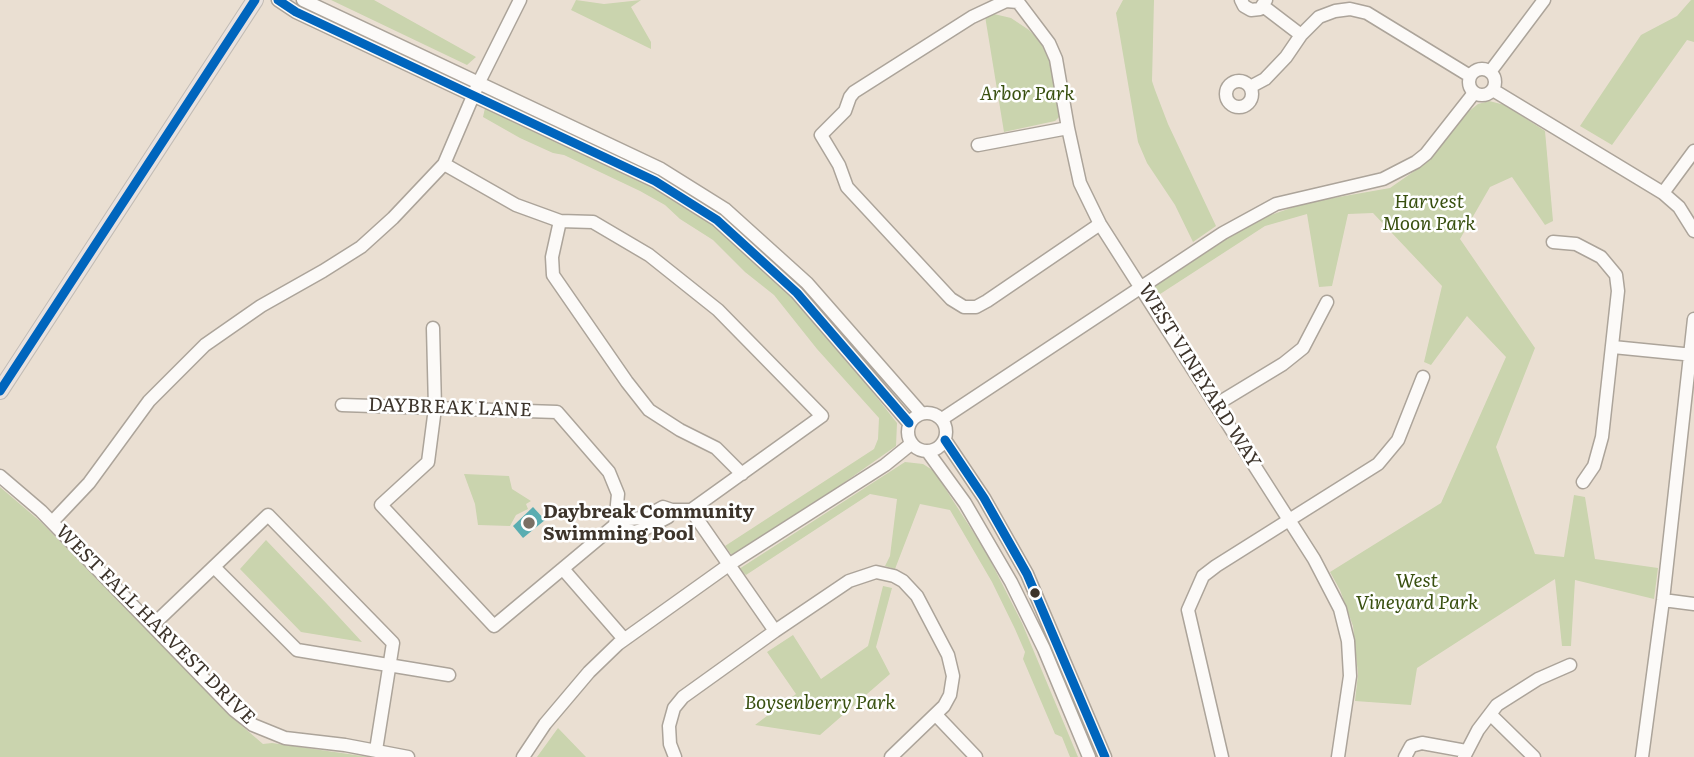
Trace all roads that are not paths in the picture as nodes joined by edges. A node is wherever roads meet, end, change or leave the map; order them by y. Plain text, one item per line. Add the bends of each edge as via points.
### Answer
1 (256, 0) edge
2 (278, 0) edge
3 (303, 0) edge
4 (520, 0) edge
5 (1241, 0) edge
6 (1544, 0) edge
7 (1264, 3) edge
8 (1301, 34) junction
9 (1490, 72) junction
10 (1470, 76) junction
11 (479, 82) junction
12 (1250, 87) dead end
13 (1493, 90) junction
14 (1474, 93) junction
15 (473, 95) junction
16 (1068, 128) junction
17 (978, 145) dead end
18 (1694, 151) edge
19 (444, 164) junction
20 (1663, 193) junction
21 (561, 221) junction
22 (1100, 224) junction
23 (1694, 231) edge
24 (1553, 242) dead end
25 (1142, 286) junction
26 (1327, 302) dead end
27 (1694, 319) edge
28 (433, 328) dead end
29 (1613, 347) junction
30 (1692, 355) edge
31 (1423, 377) dead end
32 (0, 391) edge
33 (1217, 404) junction
34 (342, 405) dead end
35 (435, 408) junction
36 (921, 413) junction
37 (942, 419) junction
38 (909, 423) junction
39 (945, 440) junction
40 (911, 444) junction
41 (928, 452) junction
42 (742, 474) junction
43 (0, 476) edge
44 (1583, 482) dead end
45 (691, 510) junction
46 (1289, 519) junction
47 (54, 520) dead end
48 (618, 525) junction
49 (730, 564) junction
50 (215, 566) junction
51 (563, 569) junction
52 (1663, 600) junction
53 (1694, 604) edge
54 (155, 623) dead end
55 (775, 631) junction
56 (624, 639) junction
57 (390, 665) junction
58 (1570, 665) dead end
59 (449, 674) dead end
60 (1490, 714) junction
61 (936, 715) junction
62 (376, 750) junction
63 (1465, 754) edge
64 (408, 757) edge
65 (523, 757) edge
66 (675, 757) edge
67 (891, 757) edge
68 (976, 757) edge
69 (1089, 757) edge
70 (1105, 757) edge
71 (1222, 757) edge
72 (1338, 757) edge
73 (1405, 757) edge
74 (1534, 757) edge
75 (1642, 757) edge

1 - 32 main road
2 - 15 street
3 - 11 street
4 - 11 street
5 - 7 street via 1251,10
6 - 9 street
7 - 8 street
8 - 10 street via 1319,17 1358,10
8 - 12 street via 1265,79
9 - 10 street via 1479,69
9 - 13 street
10 - 14 street
11 - 15 street
11 - 36 street via 661,169 725,209 807,283
13 - 14 street
13 - 20 street
14 - 25 street via 1416,162 1384,179 1276,204
15 - 19 street
15 - 38 street via 655,181 717,220 797,293
16 - 17 street
16 - 22 street, WEST VINEYARD WAY via 1080,183
16 - 22 street, WEST VINEYARD WAY via 1049,43 1018,2 1006,1 972,17 854,92 845,111 821,135 847,187 951,299 964,307 987,301
18 - 20 street
19 - 21 street via 516,205
19 - 47 street via 360,247 205,345 149,401 89,484
20 - 23 street via 1679,207
21 - 42 street via 551,257 553,275 627,382 649,410 716,448
21 - 42 street via 593,222 649,255 718,310 822,416
22 - 25 street, WEST VINEYARD WAY
24 - 29 street via 1589,249 1616,275
25 - 33 street, WEST VINEYARD WAY
25 - 37 street
26 - 33 street via 1303,348
27 - 30 street
28 - 35 street
29 - 30 street
29 - 44 street via 1599,452
30 - 52 street
31 - 46 street via 1398,440 1387,455
33 - 46 street, WEST VINEYARD WAY
34 - 35 street, DAYBREAK LANE
35 - 48 street, DAYBREAK LANE via 557,412 608,472 618,494
35 - 51 street via 428,462 380,505 494,625
36 - 37 street
36 - 38 street
37 - 39 street
38 - 40 street
39 - 41 street
39 - 70 street via 1027,574
40 - 41 street
40 - 49 street
41 - 69 street via 1004,569
42 - 45 street
43 - 62 street, WEST FALL HARVEST DRIVE via 41,511 243,718 285,738
45 - 48 street via 663,507 643,519 628,519
45 - 49 street
46 - 71 street via 1203,576 1188,610
46 - 72 street, WEST VINEYARD WAY via 1334,594 1347,633 1349,691
48 - 51 street
49 - 55 street
49 - 56 street
50 - 54 street
50 - 57 street via 297,650
50 - 57 street via 268,516 393,643
51 - 56 street
52 - 53 street
52 - 75 street
55 - 61 street via 854,578 876,572 894,576 917,596 948,655 953,686
55 - 66 street via 674,708 669,726
56 - 65 street via 571,692
57 - 59 street
57 - 62 street
58 - 60 street via 1538,679
60 - 63 street
60 - 74 street
61 - 67 street
61 - 68 street
62 - 64 street, WEST FALL HARVEST DRIVE
63 - 73 street via 1422,743 1410,747

